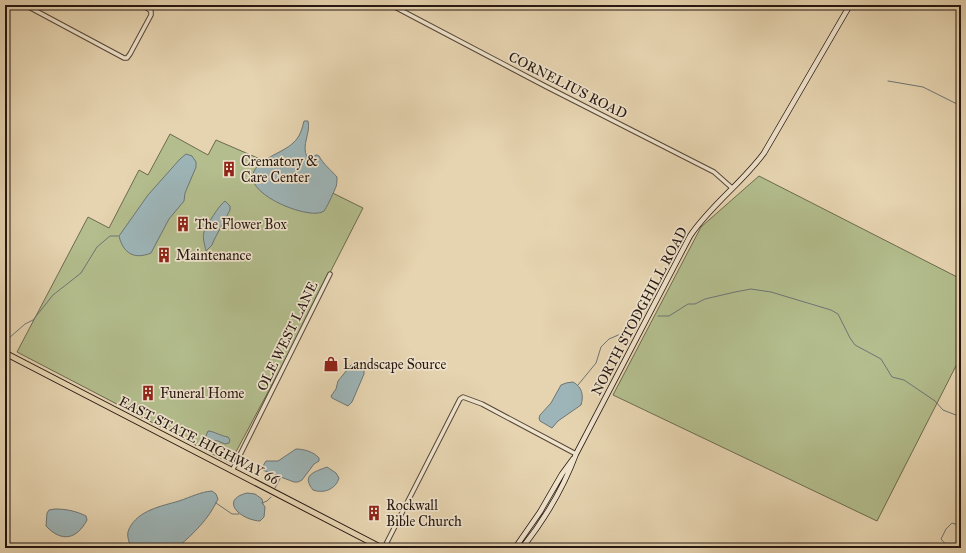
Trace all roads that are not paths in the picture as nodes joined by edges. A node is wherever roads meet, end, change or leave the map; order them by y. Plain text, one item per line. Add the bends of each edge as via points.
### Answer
1 (25, 5) edge
2 (143, 5) edge
3 (391, 5) edge
4 (850, 5) edge
5 (732, 188) junction
6 (330, 274) dead end
7 (5, 353) edge
8 (576, 454) junction
9 (232, 471) junction
10 (383, 548) edge
11 (515, 548) edge
12 (522, 548) edge

1 - 2 street via 127,58 151,15 151,11
3 - 5 street, CORNELIUS ROAD via 714,172
4 - 5 street, NORTH STODGHILL ROAD via 764,153
5 - 8 street, NORTH STODGHILL ROAD via 690,236
6 - 9 street, OLE WEST LANE
7 - 9 main road, EAST STATE HIGHWAY 66
8 - 10 street via 482,404 463,397
8 - 11 street, NORTH STODGHILL ROAD
8 - 12 street, NORTH STODGHILL ROAD via 569,474 551,507
9 - 10 main road, EAST STATE HIGHWAY 66

